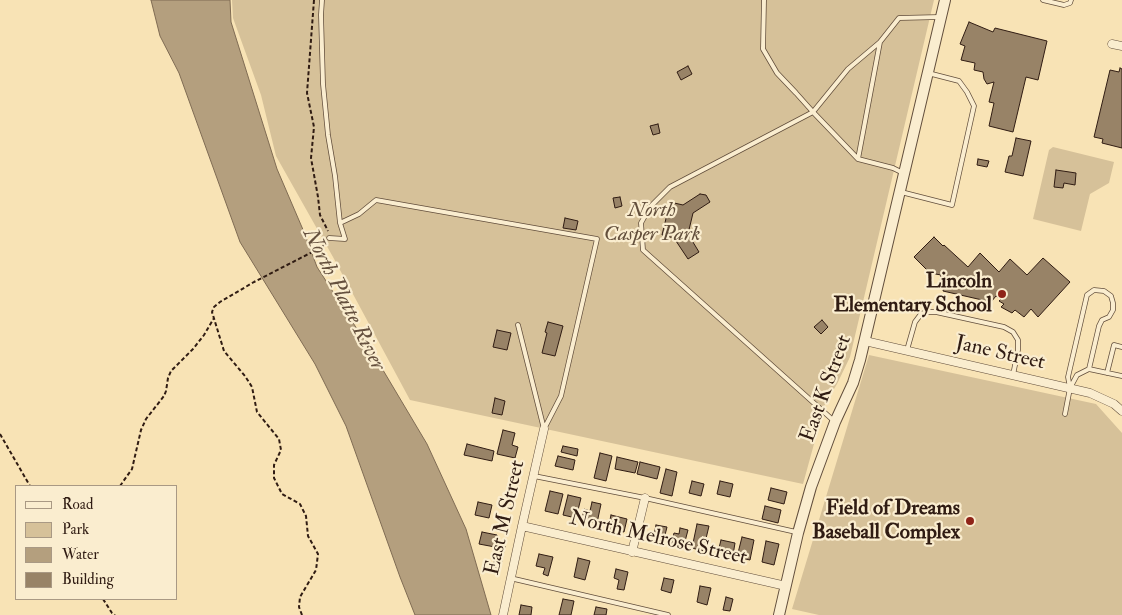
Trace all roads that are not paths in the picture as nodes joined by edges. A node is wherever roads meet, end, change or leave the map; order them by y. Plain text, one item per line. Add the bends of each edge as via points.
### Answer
1 (322, 0) edge
2 (764, 0) edge
3 (945, 0) edge
4 (1043, 0) edge
5 (1071, 0) edge
6 (942, 16) junction
7 (880, 42) junction
8 (1112, 44) dead end
9 (1122, 46) edge
10 (928, 73) junction
11 (813, 112) junction
12 (858, 159) junction
13 (905, 174) junction
14 (901, 192) junction
15 (340, 223) junction
16 (329, 238) road end
17 (518, 324) dead end
18 (865, 341) junction
19 (1122, 347) edge
20 (907, 351) junction
21 (1089, 369) junction
22 (1107, 373) junction
23 (1013, 375) junction
24 (1122, 376) edge
25 (1070, 388) junction
26 (1122, 411) edge
27 (1065, 414) dead end
28 (835, 422) junction
29 (544, 429) junction
30 (534, 476) junction
31 (645, 498) junction
32 (522, 526) junction
33 (798, 533) junction
34 (632, 552) junction
35 (510, 578) junction
36 (786, 586) junction
37 (503, 615) edge
38 (668, 615) edge
39 (779, 615) edge

1 - 15 lane via 323,84
2 - 11 lane via 764,49 776,73
3 - 6 street, East K Street
4 - 5 lane via 1064,5
6 - 7 lane via 899,18
6 - 10 street, East K Street
7 - 11 lane via 848,69
7 - 12 lane
8 - 9 street
10 - 13 street, East K Street
10 - 14 lane via 959,81 974,106 952,205
11 - 12 lane
11 - 28 lane via 670,187 650,207 641,223 643,250
12 - 13 lane
13 - 14 street, East K Street
14 - 18 street, East K Street
15 - 16 lane via 345,239
15 - 29 lane via 359,214 376,200 597,238 561,396
17 - 29 lane
18 - 20 street, Jane Street
18 - 28 street, East K Street via 853,383
19 - 22 lane via 1114,345
20 - 23 street, Jane Street
20 - 23 lane via 914,322 921,314 936,312 975,320 1004,327 1016,336 1018,350
21 - 22 lane
21 - 25 lane via 1077,376
21 - 25 lane via 1099,326 1113,310 1111,296 1094,290 1086,295 1068,377
22 - 24 lane
23 - 25 street, Jane Street
25 - 26 street, Jane Street via 1090,392
25 - 27 lane
28 - 33 street, East K Street
29 - 30 street, East M Street
30 - 31 lane
30 - 32 street, East M Street
31 - 33 lane
31 - 34 street
32 - 34 street, North Melrose Street
32 - 35 street, East M Street
33 - 36 street, East K Street
34 - 36 street, North Melrose Street
35 - 37 street, East M Street
35 - 38 lane
36 - 39 street, East K Street

